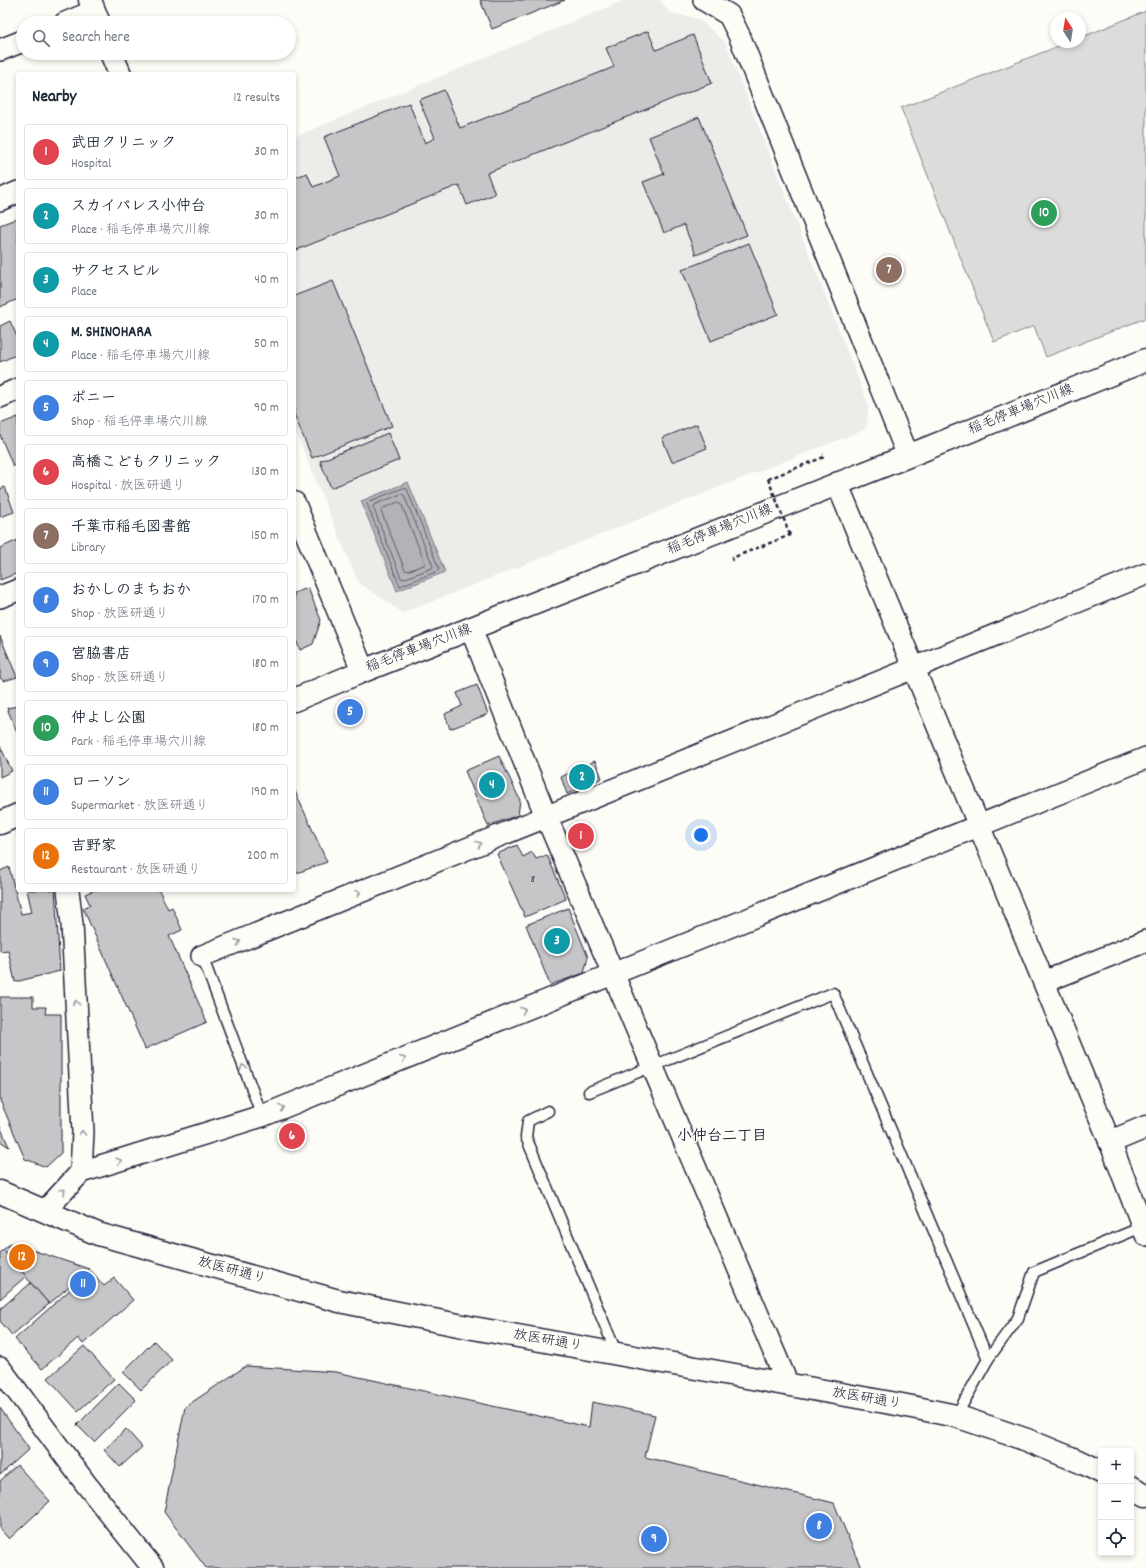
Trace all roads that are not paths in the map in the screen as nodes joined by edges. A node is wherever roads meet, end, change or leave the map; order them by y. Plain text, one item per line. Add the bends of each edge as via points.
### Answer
1 (704, 0) edge
2 (94, 11) edge
3 (82, 16) edge
4 (16, 44) edge
5 (0, 50) edge
6 (114, 60) edge
7 (119, 72) edge
8 (16, 193) edge
9 (0, 200) edge
10 (1146, 360) edge
11 (16, 390) edge
12 (0, 397) edge
13 (908, 456) junction
14 (838, 483) junction
15 (296, 508) edge
16 (1146, 574) edge
17 (16, 591) edge
18 (0, 597) edge
19 (471, 629) junction
20 (914, 668) junction
21 (363, 671) junction
22 (296, 699) edge
23 (1146, 758) edge
24 (16, 816) edge
25 (546, 816) junction
26 (0, 823) edge
27 (979, 826) junction
28 (68, 892) edge
29 (1146, 941) edge
30 (202, 956) joint
31 (613, 974) junction
32 (1044, 982) junction
33 (653, 1067) junction
34 (589, 1092) dead end
35 (548, 1111) dead end
36 (262, 1116) junction
37 (1146, 1127) edge
38 (1110, 1142) junction
39 (81, 1172) junction
40 (0, 1192) edge
41 (45, 1211) junction
42 (1144, 1231) edge
43 (617, 1354) junction
44 (988, 1359) junction
45 (0, 1368) edge
46 (788, 1385) junction
47 (956, 1416) junction
48 (1098, 1470) edge
49 (1134, 1489) edge
50 (1146, 1495) edge
51 (153, 1568) edge

1 - 13 street via 729,15 739,35
2 - 3 street
4 - 5 street
6 - 7 street
8 - 9 street
10 - 13 street, 稲毛停車場穴川線
11 - 12 street
13 - 14 street, 稲毛停車場穴川線
14 - 19 street, 稲毛停車場穴川線
14 - 20 street
15 - 21 street
16 - 20 street
17 - 18 street
19 - 21 street, 稲毛停車場穴川線
19 - 25 street
20 - 25 street
20 - 27 street
21 - 22 street, 稲毛停車場穴川線
23 - 27 street
24 - 26 street
30 -> 25 street
25 - 31 street
27 - 31 street
27 - 32 street
39 -> 28 street via 82,1116
29 - 32 street
36 -> 30 lane
31 - 33 street
36 -> 31 street
32 - 38 street
33 - 34 lane
33 - 44 lane via 833,993
33 - 46 street
35 - 43 lane via 528,1121 526,1137
39 -> 36 street
37 - 38 street
38 - 42 street
41 -> 39 street
40 - 41 street, 放医研通り
41 - 43 street, 放医研通り via 98,1234 339,1301
42 - 44 lane via 1034,1272 1018,1318
43 - 46 street, 放医研通り
44 - 47 lane
45 - 51 street via 86,1484
46 - 47 street, 放医研通り
47 - 48 street, 放医研通り via 1027,1440
49 - 50 street

